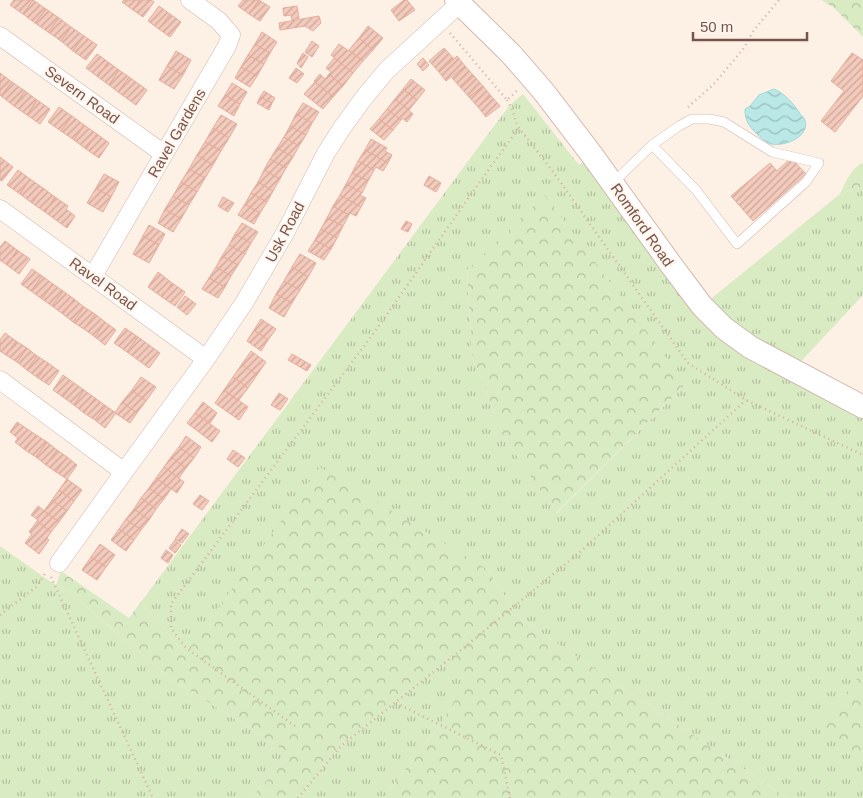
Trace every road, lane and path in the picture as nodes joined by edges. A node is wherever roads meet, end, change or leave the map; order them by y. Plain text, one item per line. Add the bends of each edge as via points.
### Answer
1 (190, 0) edge
2 (779, 0) edge
3 (457, 2) edge
4 (440, 20) junction
5 (0, 36) edge
6 (523, 86) dead end
7 (507, 100) junction
8 (678, 126) junction
9 (520, 128) junction
10 (652, 145) junction
11 (164, 154) junction
12 (613, 183) junction
13 (0, 209) edge
14 (93, 276) junction
15 (206, 359) junction
16 (2, 385) edge
17 (746, 400) junction
18 (863, 407) edge
19 (863, 455) edge
20 (124, 472) junction
21 (53, 566) junction
22 (0, 615) edge
23 (395, 703) junction
24 (295, 726) dead end
25 (153, 798) edge
26 (298, 798) edge
27 (510, 798) edge

1 - 11 street, Ravel Gardens via 219,21 231,35
2 - 8 path via 726,70 685,111
3 - 4 street, Usk Road
3 - 12 street, Romford Road via 507,50 544,92
4 - 7 path
4 - 15 street, Usk Road via 387,70 342,128 265,269
5 - 11 street, Severn Road
6 - 7 path
7 - 9 path
8 - 10 lane
8 - 10 lane via 692,119 709,118 724,122 772,152 819,163 806,182 737,244 696,190
9 - 17 path via 688,363
9 - 24 path via 376,330 171,604 171,628 186,648
10 - 12 lane
11 - 14 street, Ravel Gardens
12 - 18 street, Romford Road via 692,293 724,328 750,347
13 - 14 street, Ravel Road
14 - 15 street, Ravel Road
15 - 20 street, Usk Road
16 - 20 street
17 - 19 path
17 - 23 path via 579,553
20 - 21 street, Usk Road
21 - 22 path via 36,587
21 - 25 path via 69,614
23 - 26 path via 341,746
23 - 27 path via 501,755

